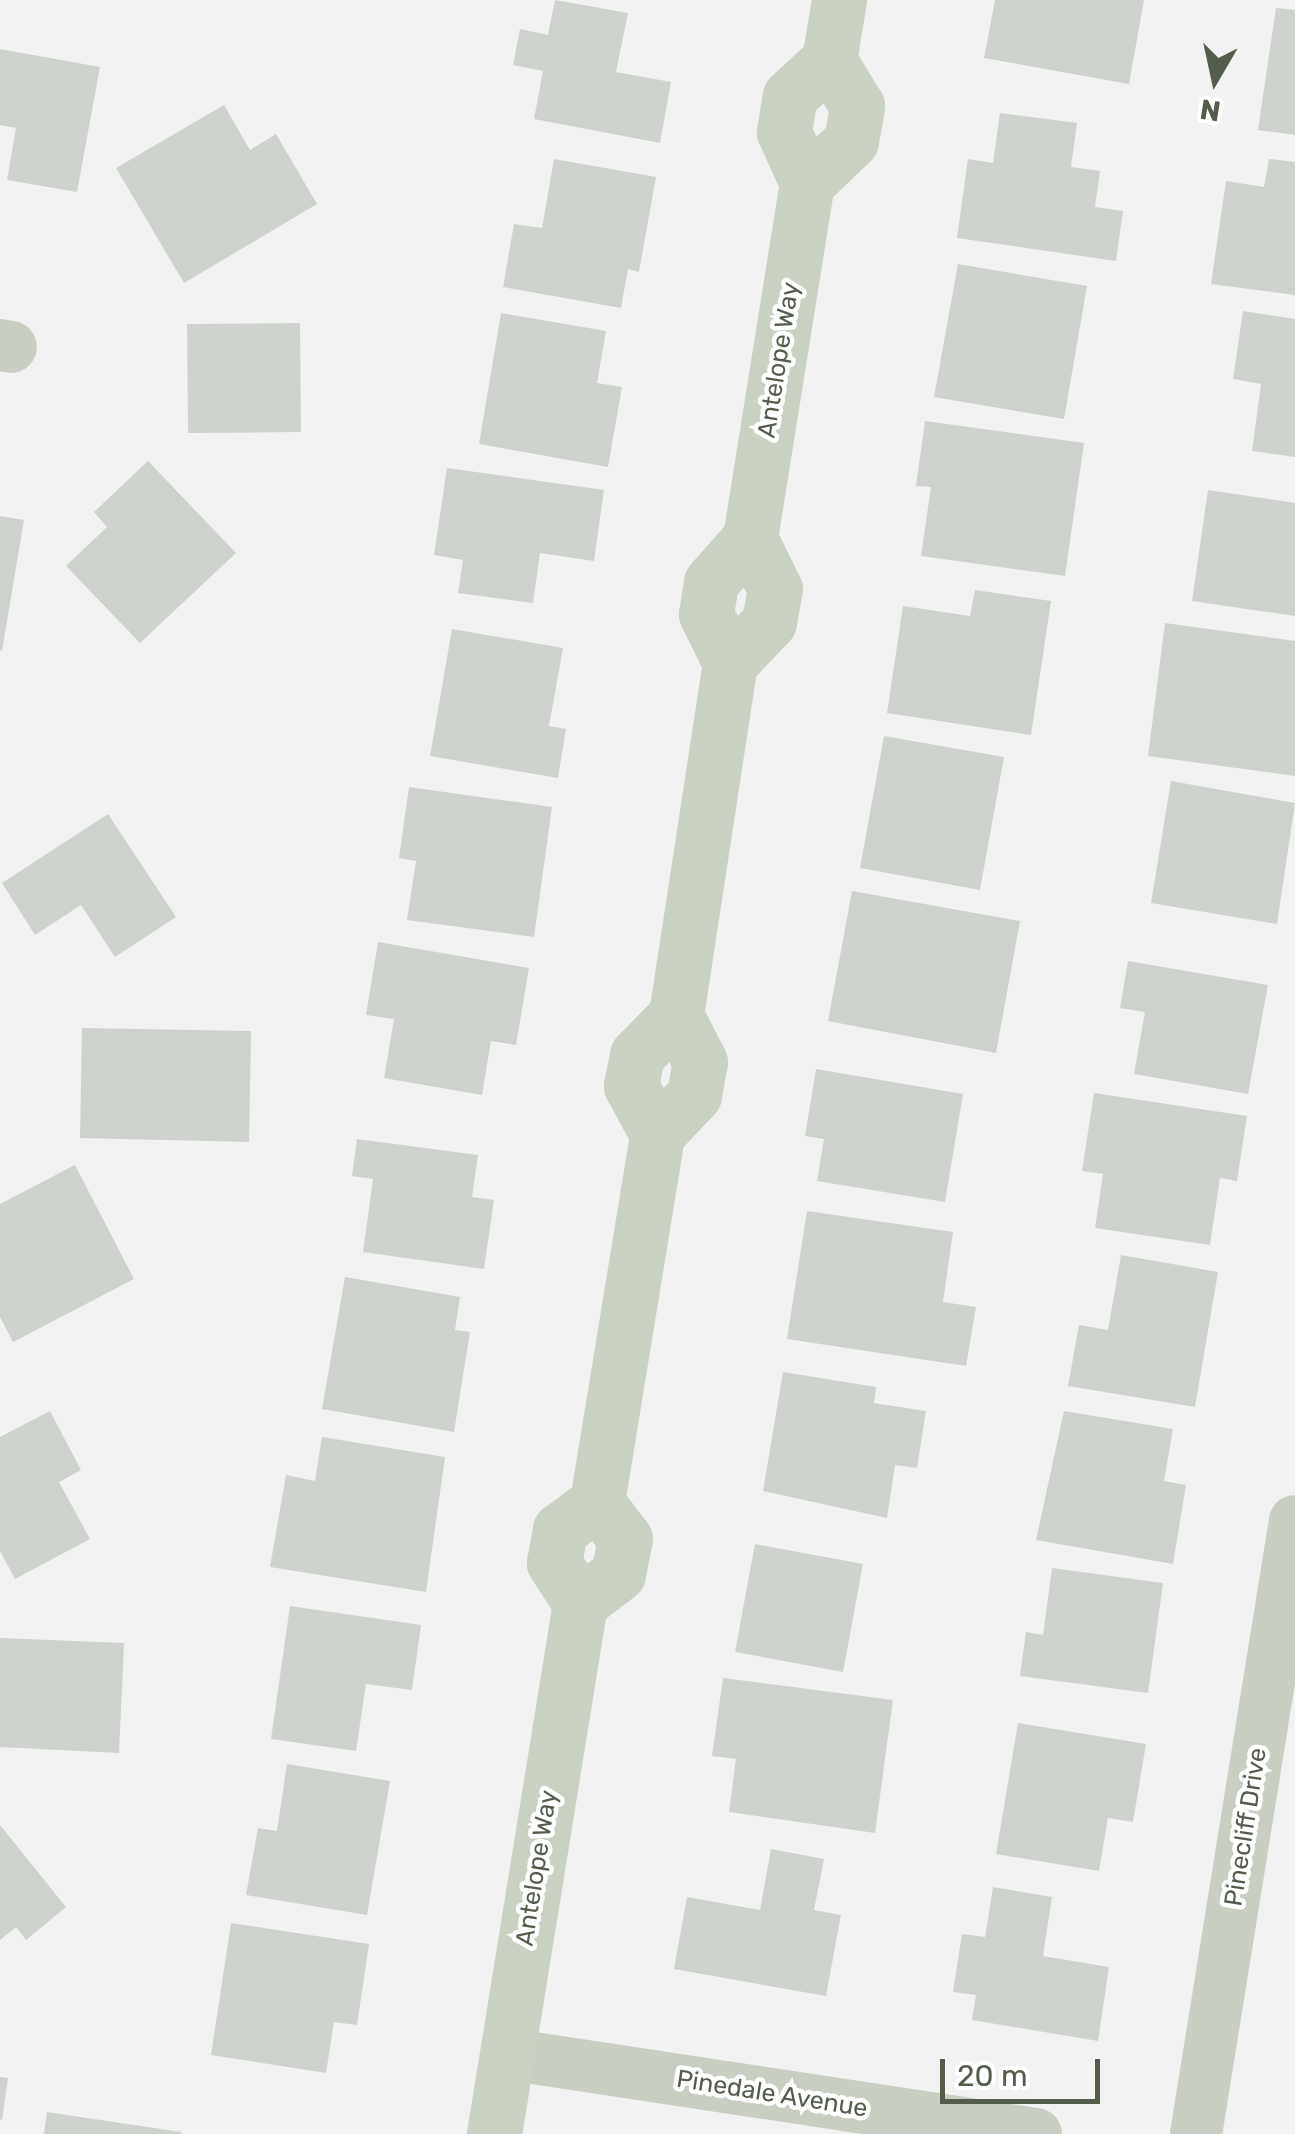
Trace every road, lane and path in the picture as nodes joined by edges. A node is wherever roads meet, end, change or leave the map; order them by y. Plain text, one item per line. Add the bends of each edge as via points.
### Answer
1 (839, 0) edge
2 (1295, 1521) edge
3 (507, 2054) junction
4 (494, 2134) edge
5 (1036, 2134) edge
6 (1196, 2134) edge

1 - 3 street, Antelope Way via 829,60 857,106 850,141 807,183 750,538 775,589 769,622 730,663 676,1014 637,1055 632,1086 657,1134 597,1502 625,1539 618,1574 580,1603
2 - 6 street, Pinecliff Drive
3 - 4 street, Antelope Way
3 - 5 street, Pinedale Avenue

